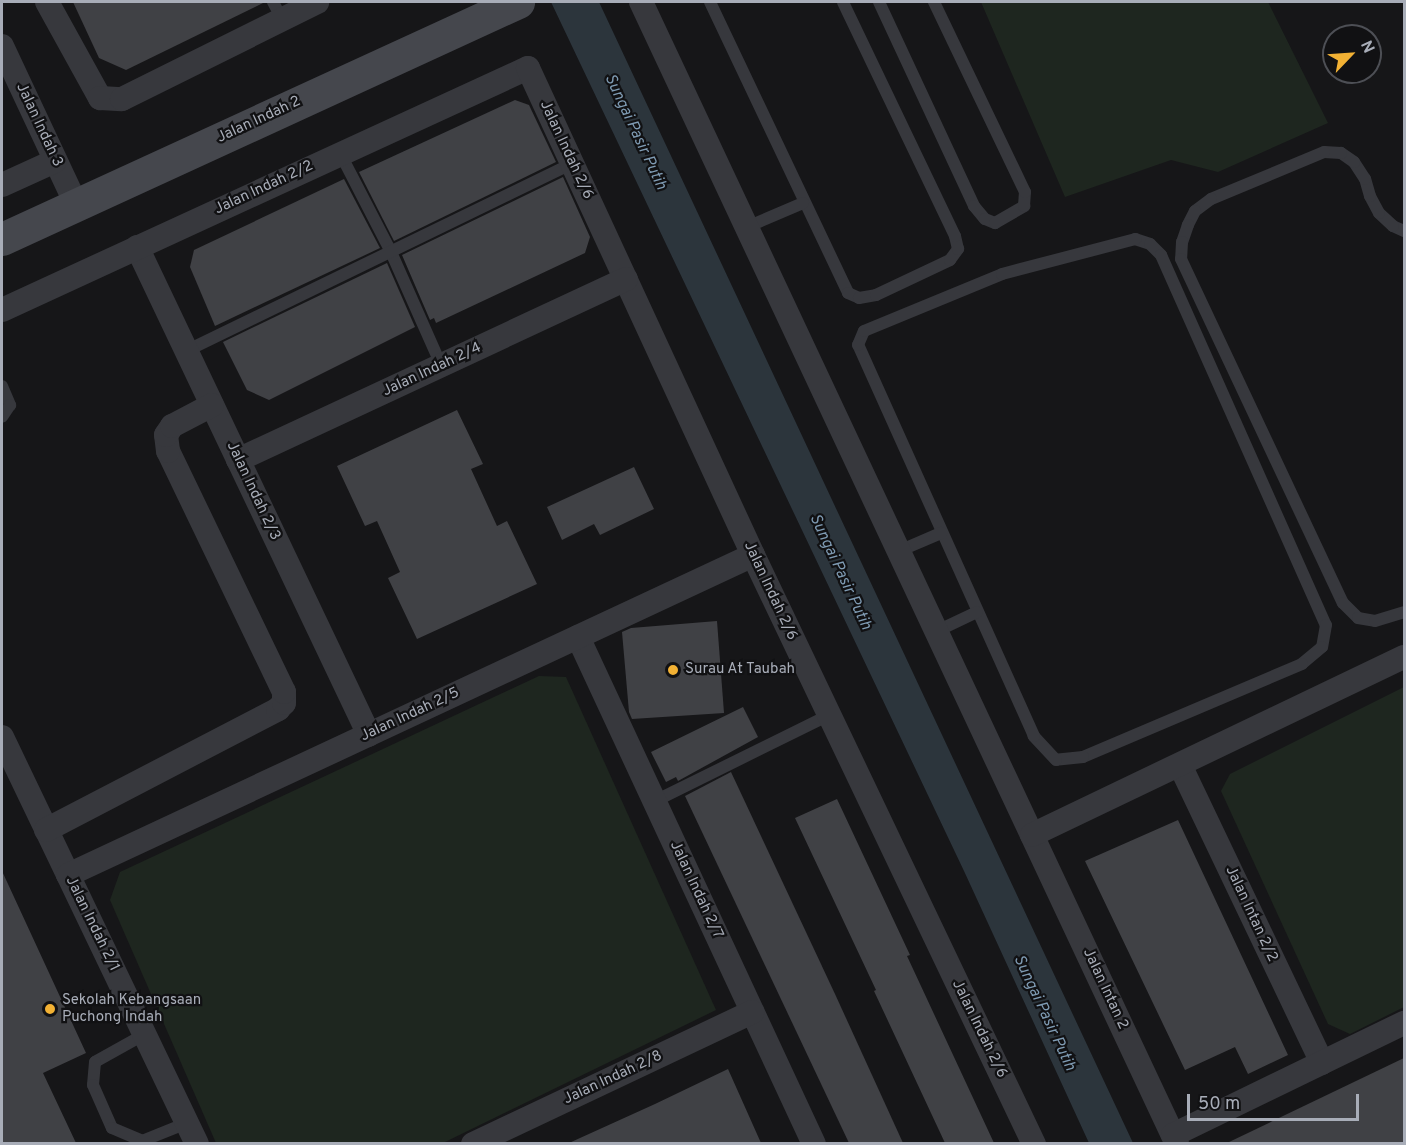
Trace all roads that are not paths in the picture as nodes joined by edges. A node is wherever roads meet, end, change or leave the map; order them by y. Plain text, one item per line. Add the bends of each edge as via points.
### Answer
1 (47, 2) edge
2 (317, 2) edge
3 (518, 2) edge
4 (641, 2) edge
5 (710, 2) edge
6 (843, 2) edge
7 (879, 2) edge
8 (934, 2) edge
9 (278, 10) edge
10 (2, 46) edge
11 (528, 68) joint
12 (340, 153) junction
13 (55, 161) junction
14 (573, 163) junction
15 (2, 185) edge
16 (803, 203) junction
17 (76, 204) junction
18 (747, 227) junction
19 (1404, 231) edge
20 (2, 239) edge
21 (137, 246) junction
22 (391, 252) junction
23 (626, 279) junction
24 (2, 310) edge
25 (186, 351) junction
26 (441, 365) junction
27 (2, 386) edge
28 (212, 405) junction
29 (2, 417) edge
30 (238, 460) junction
31 (941, 533) junction
32 (899, 551) junction
33 (753, 555) junction
34 (977, 612) junction
35 (1404, 612) edge
36 (937, 631) junction
37 (578, 637) junction
38 (1404, 657) edge
39 (829, 715) junction
40 (369, 735) junction
41 (2, 738) edge
42 (1180, 765) junction
43 (655, 801) junction
44 (46, 830) junction
45 (1032, 835) junction
46 (68, 874) junction
47 (752, 1012) junction
48 (1404, 1023) edge
49 (145, 1034) junction
50 (1322, 1063) junction
51 (192, 1133) edge
52 (1175, 1139) edge
53 (473, 1143) edge
54 (814, 1143) edge
55 (1034, 1143) edge

1 - 9 street via 100,98 122,99
2 - 9 street
3 - 17 street, Jalan Indah 2
4 - 18 street, Jalan Intan 2
5 - 16 lane
6 - 16 lane via 958,249 950,260 876,295 859,298 848,294
7 - 8 lane via 974,206 985,219 995,223 1024,206 1025,192
10 - 13 street, Jalan Indah 3
11 - 12 street, Jalan Indah 2/2
11 - 14 street, Jalan Indah 2/6
12 - 21 street, Jalan Indah 2/2
12 - 22 lane
13 - 15 street
13 - 17 street, Jalan Indah 3
14 - 22 lane
14 - 23 street, Jalan Indah 2/6
16 - 18 lane
17 - 20 street, Jalan Indah 2
18 - 32 street, Jalan Intan 2
19 - 35 lane via 1379,213 1354,162 1341,153 1324,152 1211,199 1195,212 1188,225 1181,260 1343,603 1358,618 1375,621
21 - 24 street, Jalan Indah 2/2
21 - 25 street, Jalan Indah 2/3
22 - 25 lane
22 - 26 lane
23 - 26 street, Jalan Indah 2/4
23 - 33 street, Jalan Indah 2/6
25 - 28 street, Jalan Indah 2/3
26 - 30 street, Jalan Indah 2/4
27 - 29 lane via 10,405
28 - 30 street, Jalan Indah 2/3
28 - 44 street via 172,426 166,435 168,451 284,692 284,703
30 - 40 street, Jalan Indah 2/3
31 - 32 lane
31 - 34 lane
31 - 34 lane via 858,345 864,331 1002,274 1135,239 1150,244 1161,255 1326,625 1322,647 1302,664 1083,757 1056,759 1034,736
32 - 36 street, Jalan Intan 2
33 - 37 street, Jalan Indah 2/5
33 - 39 street, Jalan Indah 2/6
34 - 36 lane
36 - 45 street, Jalan Intan 2
37 - 40 street, Jalan Indah 2/5
37 - 43 street, Jalan Indah 2/7
38 - 42 street
39 - 43 lane
39 - 55 street, Jalan Indah 2/6
40 - 46 street, Jalan Indah 2/5
41 - 44 street, Jalan Indah 2/1
42 - 45 street
42 - 50 street, Jalan Intan 2/2
43 - 47 street, Jalan Indah 2/7
44 - 46 street, Jalan Indah 2/1
45 - 52 street, Jalan Intan 2
46 - 49 street, Jalan Indah 2/1
47 - 53 street, Jalan Indah 2/8
47 - 54 street, Jalan Indah 2/7
48 - 50 street
49 - 51 street, Jalan Indah 2/1
49 - 51 lane via 95,1062 93,1085 112,1128 142,1141
50 - 52 street

